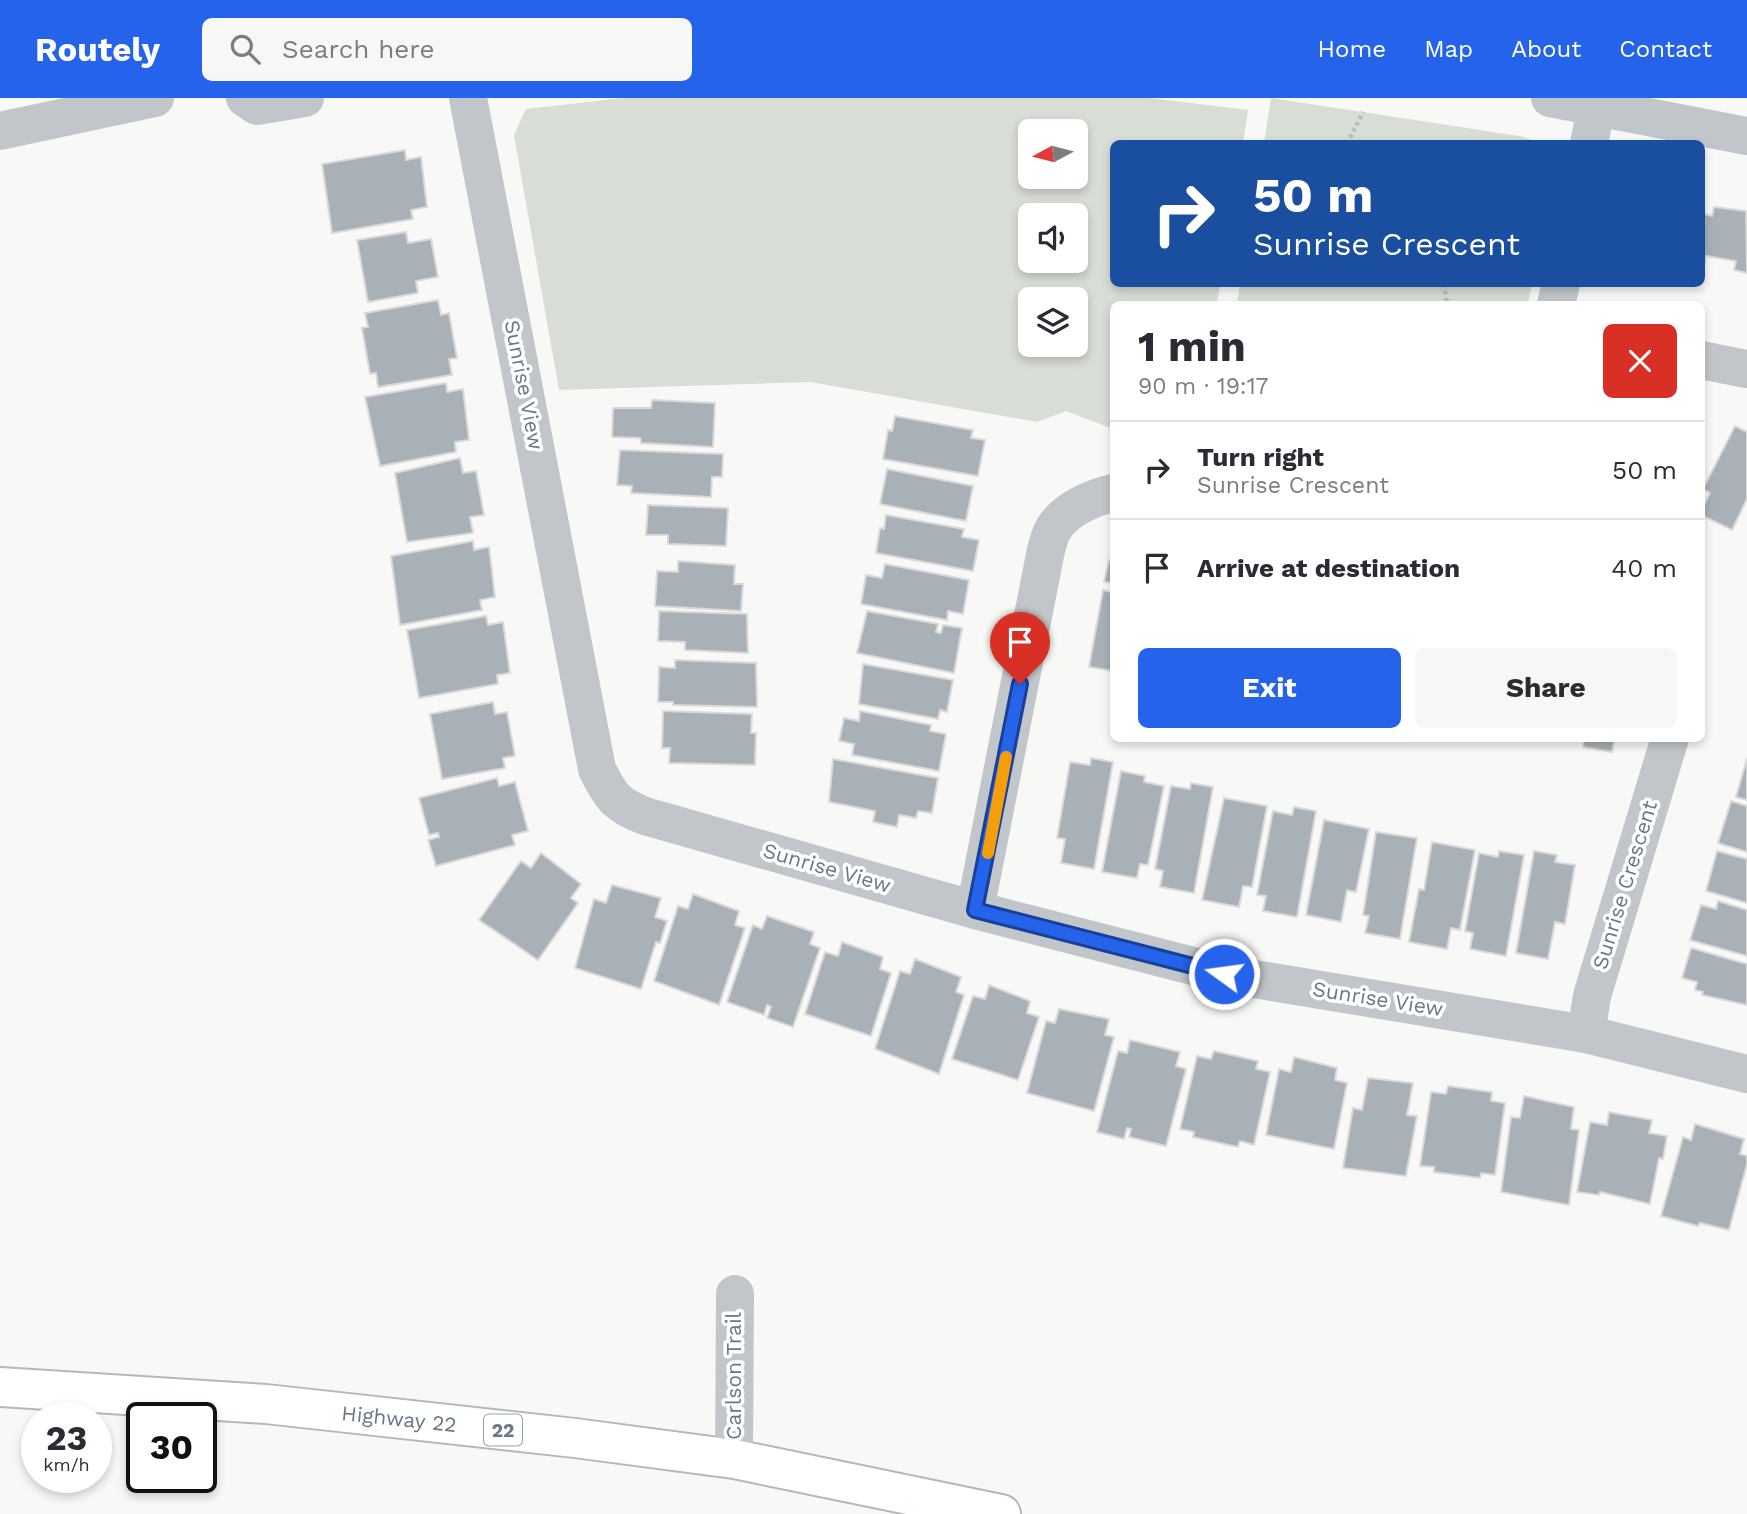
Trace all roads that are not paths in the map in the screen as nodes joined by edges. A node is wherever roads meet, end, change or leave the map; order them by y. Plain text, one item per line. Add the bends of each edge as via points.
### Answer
1 (155, 98) edge
2 (245, 98) edge
3 (305, 98) edge
4 (468, 98) edge
5 (1550, 98) edge
6 (1597, 102) edge
7 (0, 131) edge
8 (1747, 136) edge
9 (1590, 140) edge
10 (1705, 361) edge
11 (1747, 369) edge
12 (1110, 494) edge
13 (1669, 742) edge
14 (975, 910) junction
15 (1586, 1034) junction
16 (1747, 1074) edge
17 (735, 1294) dead end
18 (0, 1387) edge
19 (734, 1459) junction
20 (1001, 1514) edge

1 - 7 street
2 - 3 street via 257,106
4 - 14 street, Sunrise View via 597,768 608,792 623,807 645,816
5 - 6 street
6 - 8 street
6 - 9 street
10 - 11 street
12 - 14 street via 1094,497 1069,513 1054,528 1046,550
13 - 15 street, Sunrise Crescent via 1592,996
14 - 15 street, Sunrise View via 1224,974
15 - 16 street, Sunrise View
17 - 19 street, Carlson Trail
18 - 19 main road, Highway 22 / 22 via 266,1404
19 - 20 main road, Highway 22 / 22

